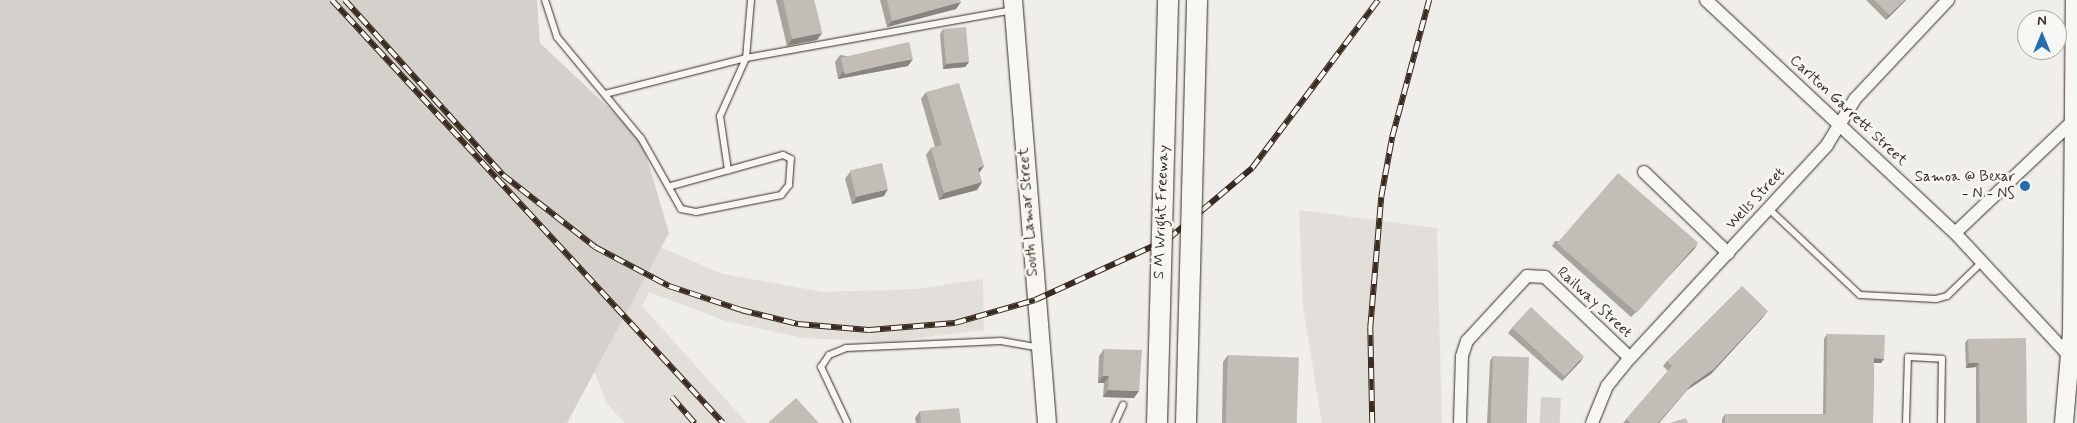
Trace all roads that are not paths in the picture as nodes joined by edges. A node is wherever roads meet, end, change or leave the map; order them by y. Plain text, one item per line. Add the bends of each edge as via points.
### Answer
1 (545, 0) edge
2 (751, 0) edge
3 (1168, 0) edge
4 (1197, 0) edge
5 (1948, 0) edge
6 (2075, 0) edge
7 (1711, 2) edge
8 (1013, 5) edge
9 (746, 58) junction
10 (605, 94) junction
11 (2074, 120) junction
12 (1840, 125) junction
13 (728, 170) junction
14 (1644, 172) dead end
15 (671, 186) junction
16 (1769, 209) junction
17 (1955, 232) junction
18 (1728, 253) junction
19 (1982, 262) junction
20 (1040, 348) junction
21 (1630, 358) junction
22 (2073, 360) edge
23 (1123, 405) dead end
24 (847, 422) edge
25 (1047, 423) edge
26 (1115, 423) edge
27 (1157, 423) edge
28 (1186, 423) edge
29 (1460, 423) edge
30 (1592, 423) edge
31 (1906, 423) edge
32 (1941, 423) edge
33 (2064, 423) edge

1 - 10 lane via 557,37
2 - 9 lane
3 - 27 main road, S M Wright Freeway, bridge
4 - 28 main road, S M Wright Freeway, bridge
5 - 12 street, Wells Street via 1855,98
6 - 11 street
7 - 12 street, Carlton Garrett Street
8 - 9 lane
8 - 20 street, South Lamar Street
9 - 10 lane
9 - 13 lane via 720,116
10 - 15 lane via 641,138
11 - 17 street
11 - 22 street
12 - 16 street, Wells Street via 1827,145
12 - 17 street, Carlton Garrett Street
13 - 15 lane
13 - 15 lane via 783,155 791,160 789,185 782,195 696,212 681,209
14 - 18 street
16 - 18 street, Wells Street
16 - 19 lane via 1860,295 1936,300 1947,296
17 - 19 street, Carlton Garrett Street
18 - 21 street, Wells Street
19 - 22 street, Carlton Garrett Street
20 - 24 lane via 1001,342 846,348 829,355 821,367
20 - 25 street, South Lamar Street
21 - 29 street, Railway Street via 1545,278 1527,276 1467,342 1462,356
21 - 30 street, Wells Street via 1607,386
22 - 33 street
23 - 26 lane
31 - 32 lane via 1908,357 1942,359

